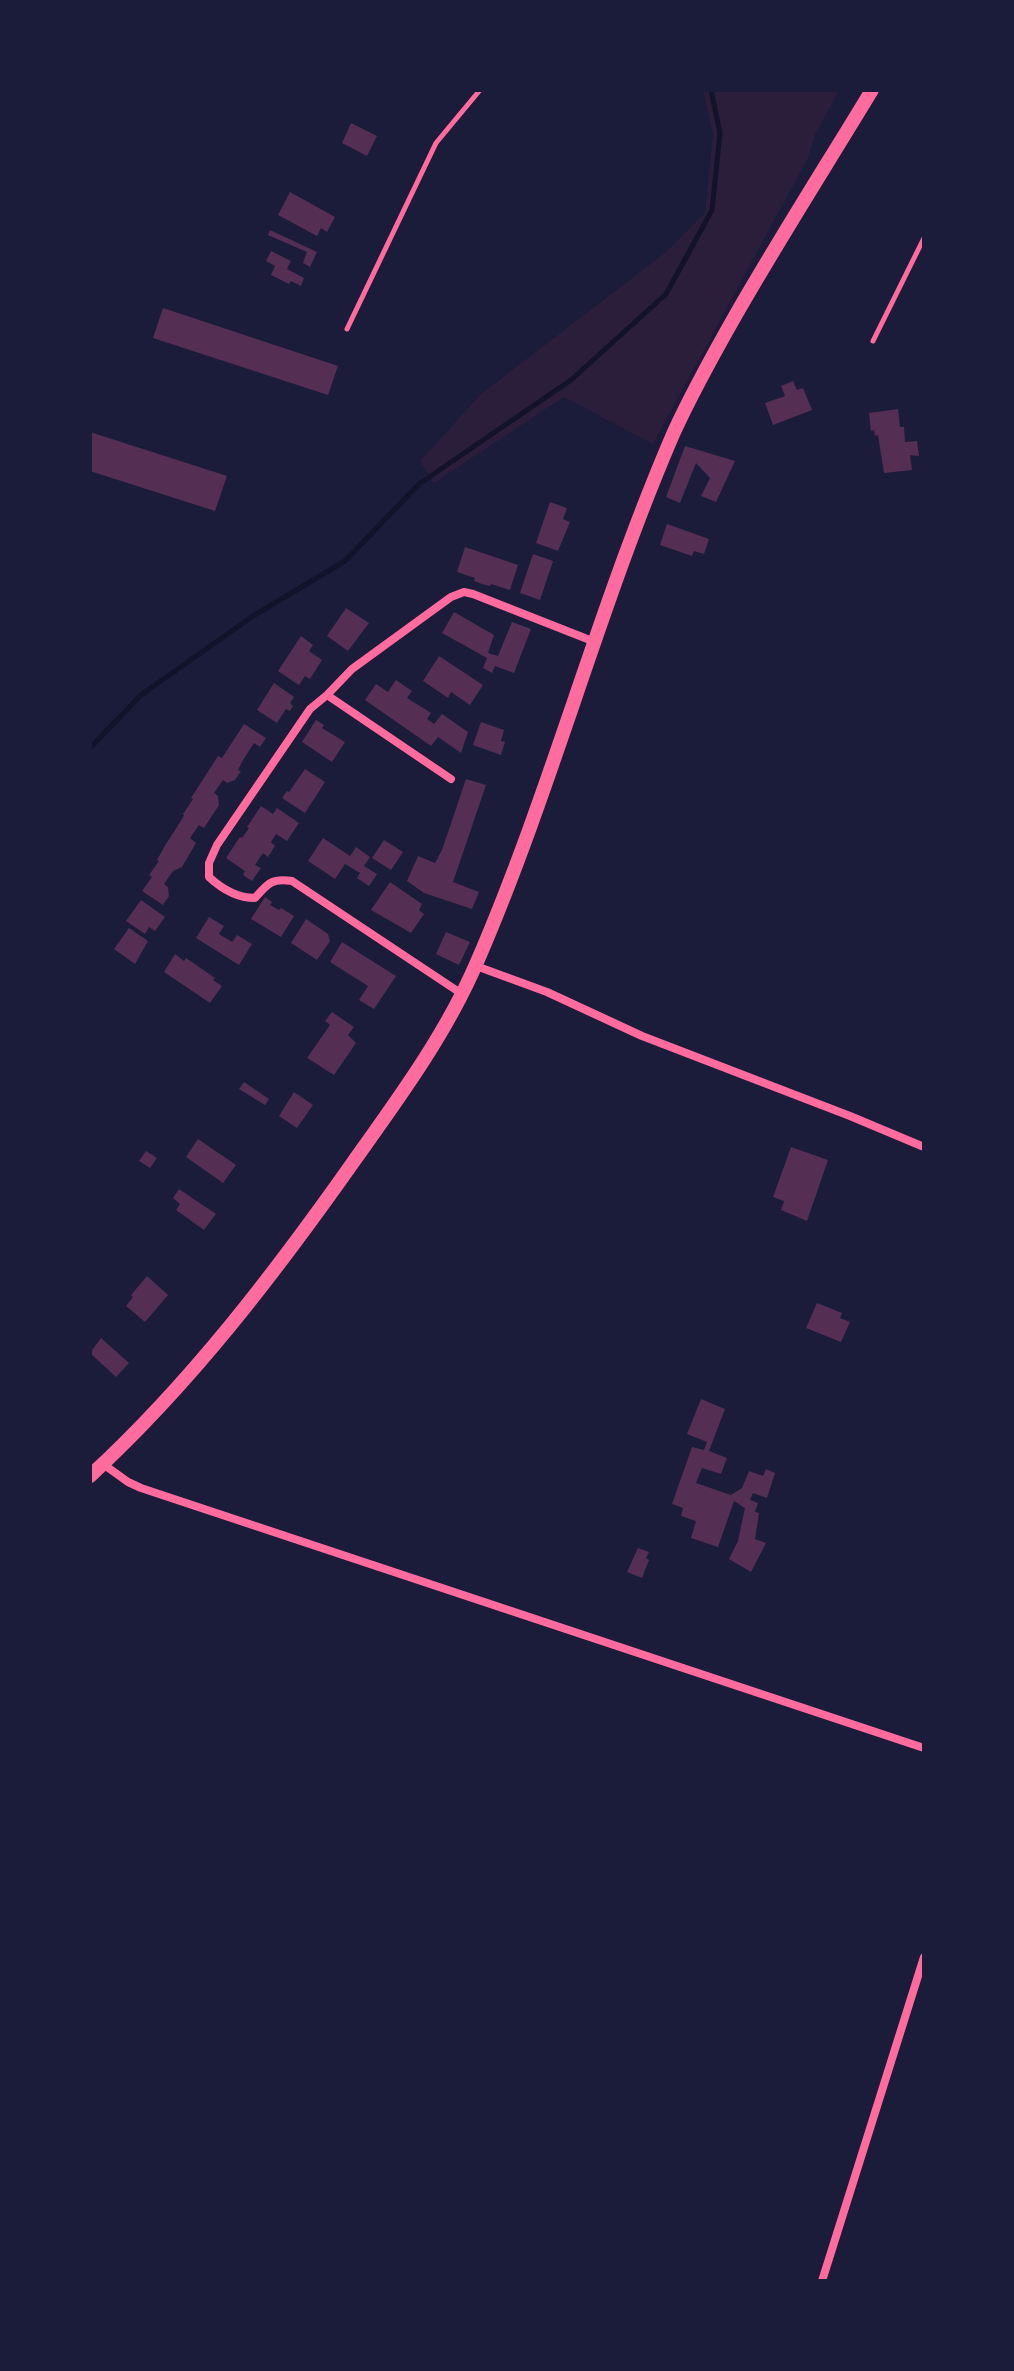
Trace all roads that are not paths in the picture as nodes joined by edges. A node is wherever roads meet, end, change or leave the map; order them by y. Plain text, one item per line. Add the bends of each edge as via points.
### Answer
1 (480, 90) edge
2 (872, 90) edge
3 (924, 238) edge
4 (347, 329) dead end
5 (873, 341) dead end
6 (596, 642) junction
7 (327, 695) junction
8 (451, 779) dead end
9 (476, 966) junction
10 (462, 994) junction
11 (924, 1147) edge
12 (103, 1464) junction
13 (90, 1476) edge
14 (924, 1748) edge
15 (924, 1957) edge
16 (822, 2281) edge

1 - 4 lane via 436,143
2 - 6 main road via 697,385 632,537
3 - 5 lane
6 - 7 street via 464,592 352,669
6 - 9 main road
7 - 8 street
7 - 10 street via 310,709 217,845 209,877 241,898 255,898 278,879 292,881
9 - 10 main road
9 - 11 street
10 - 12 main road via 402,1094 277,1269 166,1400
12 - 13 main road
12 - 14 street via 141,1488
15 - 16 street

